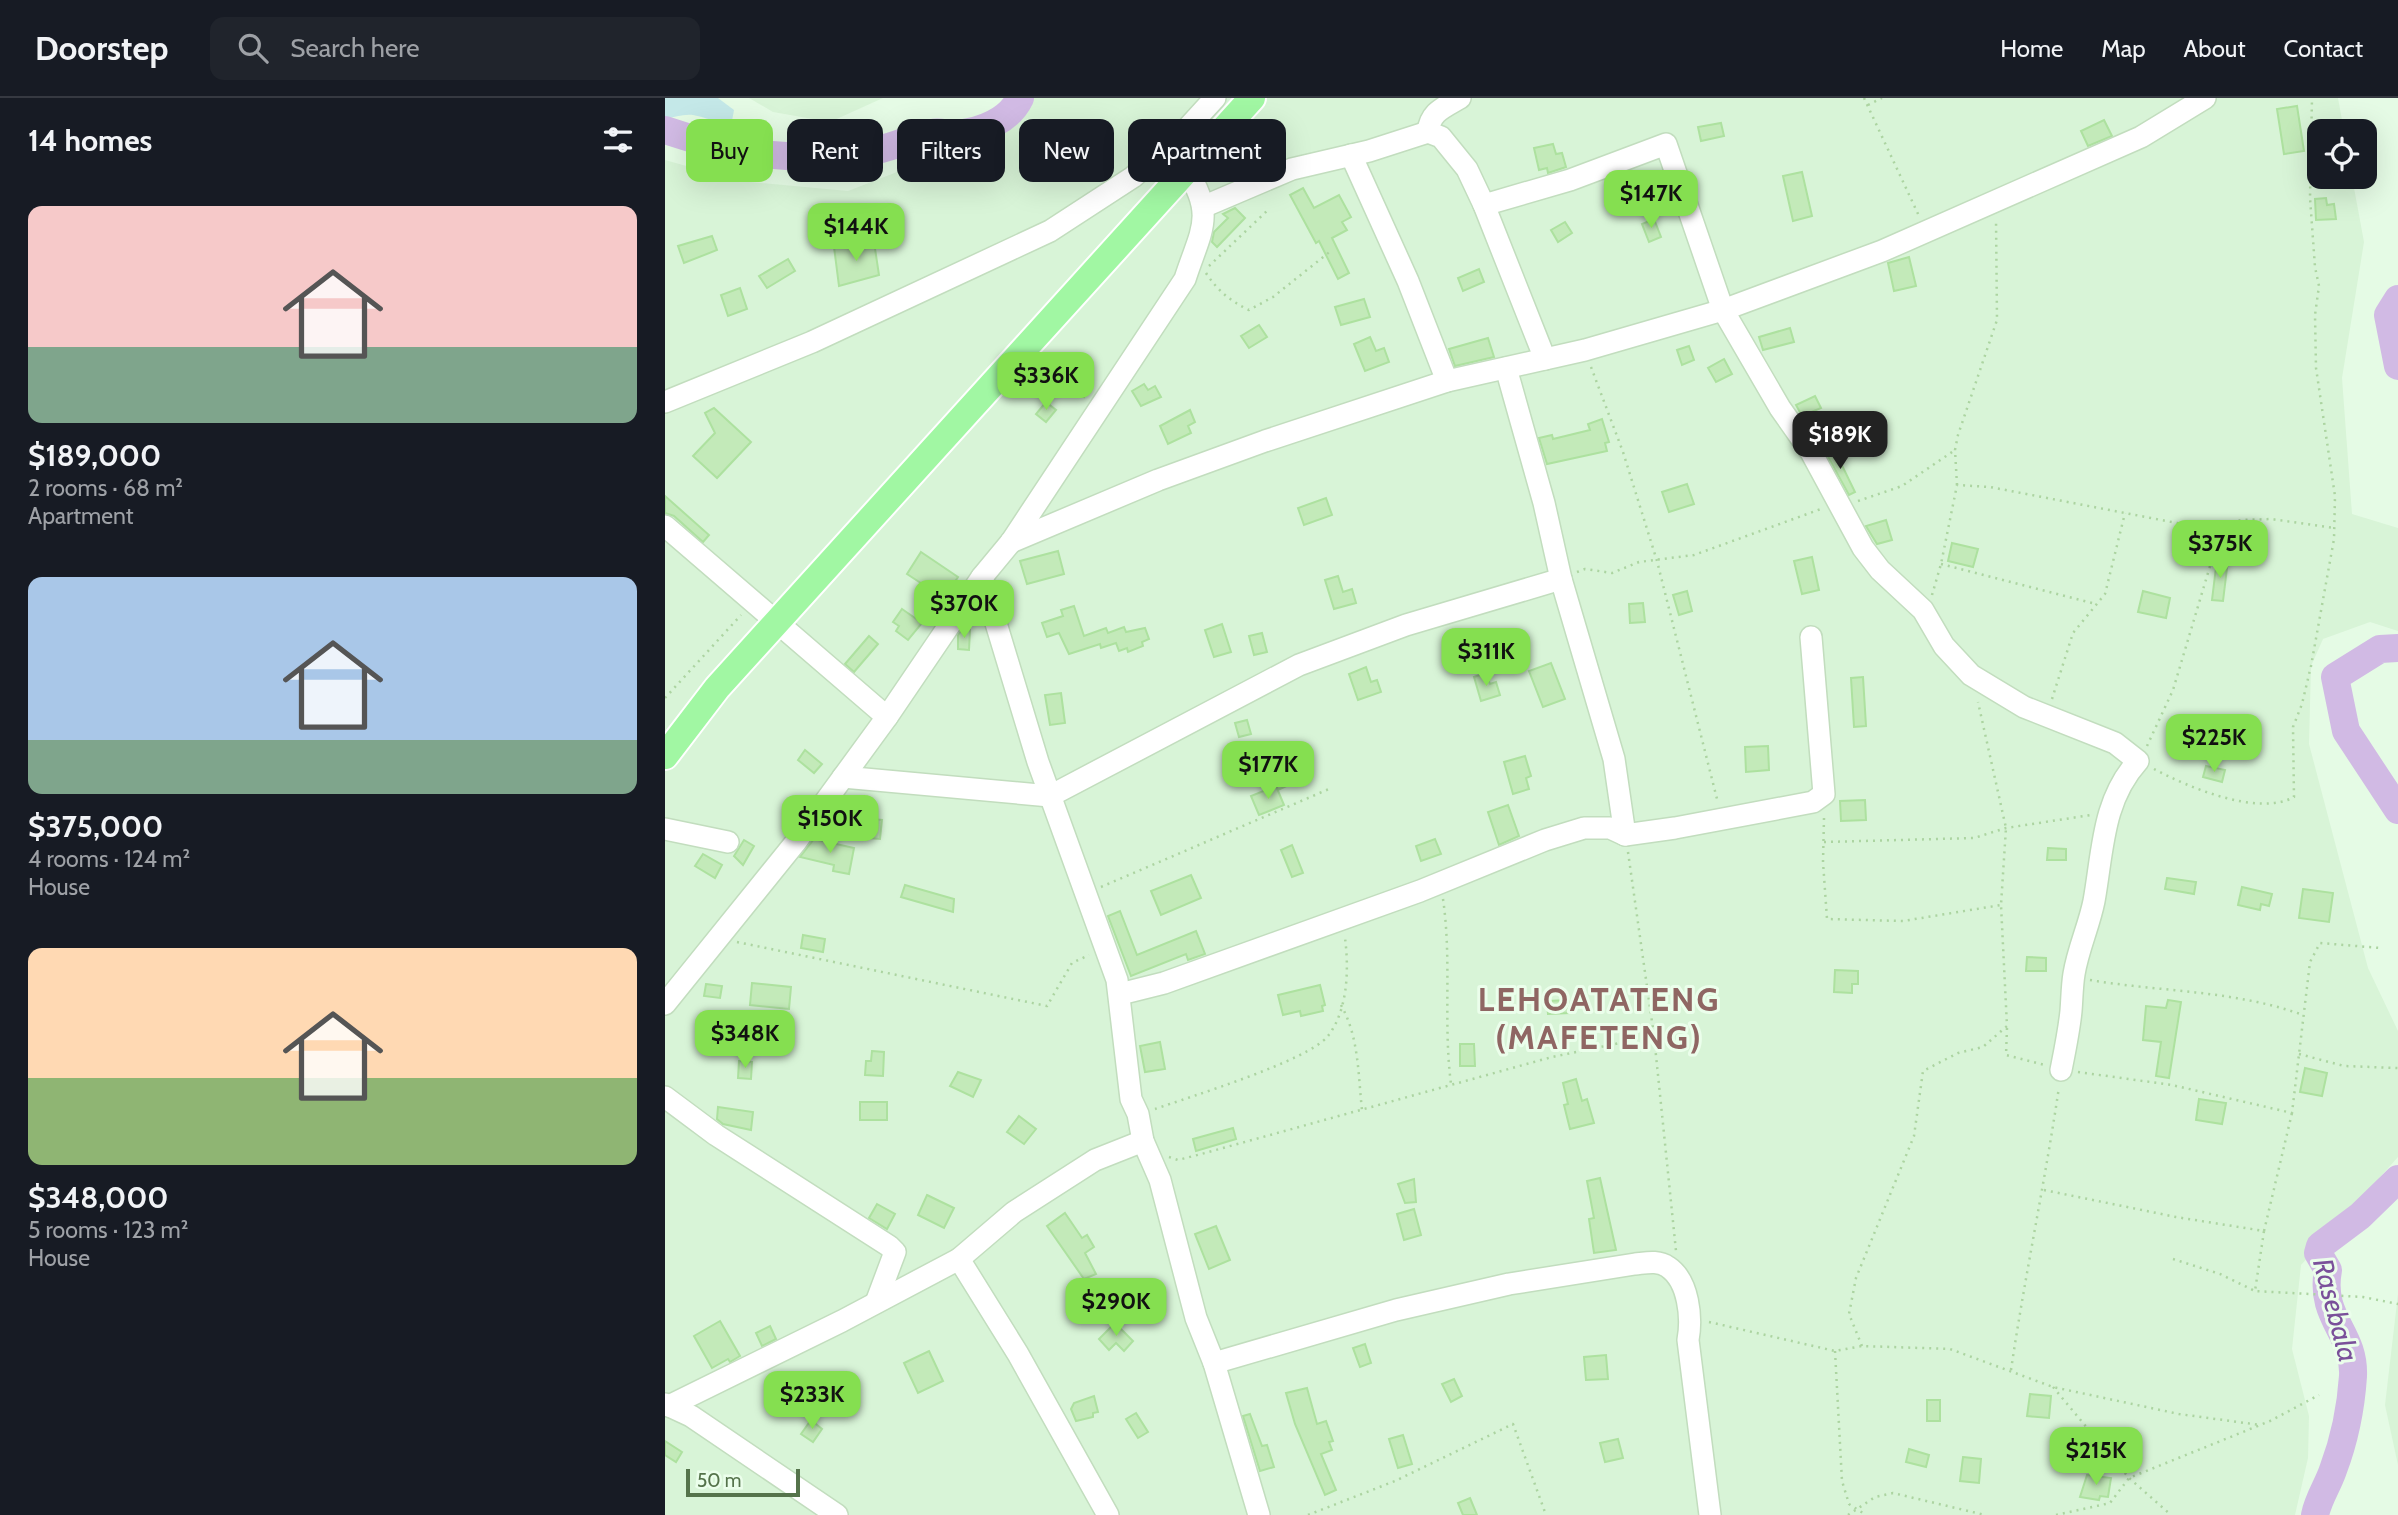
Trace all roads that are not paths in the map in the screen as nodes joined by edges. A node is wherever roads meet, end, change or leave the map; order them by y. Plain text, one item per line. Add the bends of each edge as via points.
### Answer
1 (1215, 98) edge
2 (1252, 98) edge
3 (1460, 98) edge
4 (2205, 98) edge
5 (1233, 119) edge
6 (1428, 132) junction
7 (1351, 155) junction
8 (1177, 182) edge
9 (1193, 182) edge
10 (1485, 205) junction
11 (1205, 206) junction
12 (1723, 310) junction
13 (1545, 359) junction
14 (1506, 368) junction
15 (1447, 381) junction
16 (665, 402) edge
17 (670, 539) edge
18 (1010, 542) junction
19 (982, 577) junction
20 (1561, 579) junction
21 (778, 623) junction
22 (1811, 637) dead end
23 (887, 717) junction
24 (665, 756) edge
25 (843, 777) junction
26 (1050, 796) junction
27 (665, 829) edge
28 (1625, 835) junction
29 (728, 842) dead end
30 (1120, 993) junction
31 (665, 1004) edge
32 (2061, 1070) road end
33 (665, 1097) edge
34 (1146, 1148) junction
35 (959, 1259) junction
36 (877, 1300) junction
37 (1214, 1363) junction
38 (667, 1405) edge
39 (837, 1515) edge
40 (1108, 1515) edge
41 (1259, 1515) edge
42 (1710, 1515) edge

1 - 16 street via 1133,177 1050,231 811,342
2 - 5 main road
3 - 6 street via 1436,111 1429,119
4 - 12 street via 2141,137 1927,233
6 - 7 street
6 - 10 street via 1451,146
7 - 11 street via 1292,169
7 - 15 street
8 - 21 main road
9 - 11 street
10 - 12 street via 1666,144
10 - 13 street
11 - 18 street via 1185,279
12 - 13 street
12 - 32 street via 1811,452 1863,548 1923,610 1944,646 1971,675 2024,707 2115,743 2138,761 2119,787 2109,813 2092,912 2073,977
13 - 14 street
14 - 15 street
14 - 20 street
15 - 18 street via 1182,472
17 - 21 street
18 - 19 street
19 - 23 street
19 - 26 street
20 - 26 street via 1406,625 1299,665
20 - 28 street via 1614,759
21 - 23 street
21 - 24 main road via 717,688
22 - 28 street via 1824,793 1803,806
23 - 25 street
25 - 26 street
25 - 31 street
26 - 30 street
27 - 29 street
28 - 30 street via 1610,828 1584,828 1164,983
30 - 34 street via 1131,1099
33 - 36 street via 889,1246 895,1252
34 - 35 street via 1095,1160 1014,1212
34 - 37 street via 1160,1180 1196,1318
35 - 36 street
35 - 40 street
36 - 38 street
37 - 41 street
37 - 42 street via 1396,1310 1509,1284 1656,1262 1669,1267 1683,1288 1692,1318 1688,1340
38 - 39 street via 691,1416

